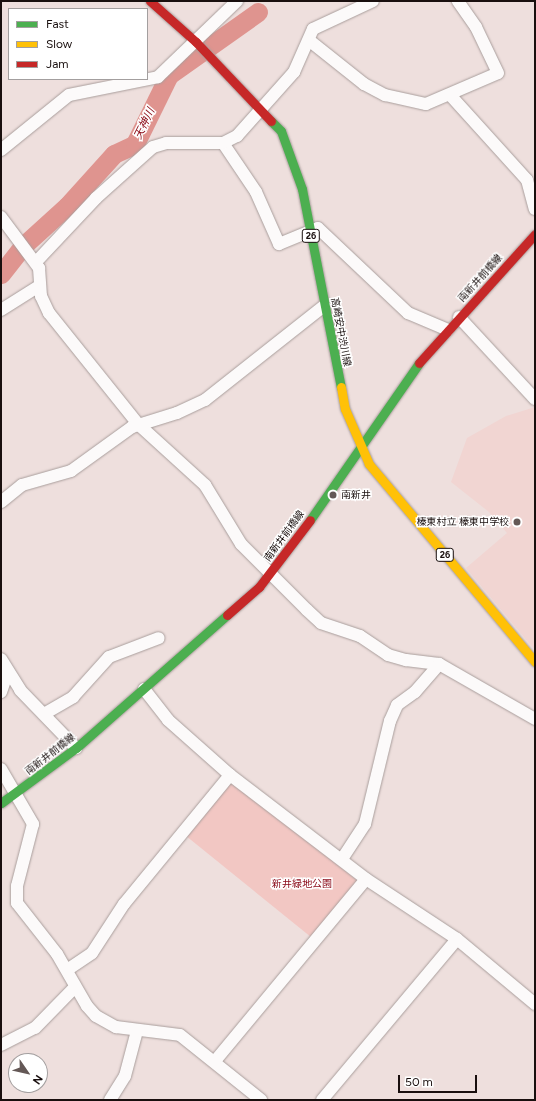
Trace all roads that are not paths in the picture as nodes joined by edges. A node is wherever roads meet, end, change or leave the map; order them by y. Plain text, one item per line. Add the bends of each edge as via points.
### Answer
1 (150, 1) edge
2 (237, 1) edge
3 (373, 1) edge
4 (458, 1) edge
5 (310, 41) junction
6 (198, 44) junction
7 (451, 96) junction
8 (262, 109) junction
9 (223, 143) junction
10 (1, 150) edge
11 (535, 209) edge
12 (1, 217) edge
13 (310, 231) junction
14 (533, 240) edge
15 (36, 262) junction
16 (39, 286) junction
17 (324, 306) junction
18 (1, 310) edge
19 (459, 317) junction
20 (448, 330) junction
21 (535, 399) edge
22 (138, 424) junction
23 (359, 446) junction
24 (1, 502) edge
25 (270, 574) junction
26 (159, 638) dead end
27 (1, 659) edge
28 (535, 662) edge
29 (439, 664) junction
30 (8, 672) junction
31 (144, 689) junction
32 (1, 692) edge
33 (44, 714) junction
34 (535, 719) edge
35 (76, 748) junction
36 (1, 769) edge
37 (230, 775) junction
38 (16, 793) junction
39 (1, 803) edge
40 (342, 859) junction
41 (366, 879) junction
42 (457, 940) junction
43 (67, 970) junction
44 (75, 987) junction
45 (535, 1004) edge
46 (137, 1031) junction
47 (1, 1045) edge
48 (215, 1061) junction
49 (110, 1100) edge
50 (261, 1100) edge
51 (322, 1100) edge

1 - 6 main road, 高崎安中渋川線 / 26
2 - 6 street
3 - 5 street via 313,29
4 - 7 street via 476,27 498,73
5 - 7 street via 364,84 385,95 426,104
5 - 8 street via 294,72
6 - 8 main road, 高崎安中渋川線 / 26
6 - 10 street via 154,79 69,95
7 - 11 street via 527,180
8 - 9 street via 237,136
8 - 13 main road, 高崎安中渋川線 / 26 via 280,131 294,160
9 - 13 street via 256,192 279,244
9 - 15 street via 166,143 153,147 96,198
12 - 15 street
13 - 17 main road, 高崎安中渋川線 / 26
13 - 20 street via 318,228 408,313
14 - 19 main road, 南新井前橋線
15 - 16 street via 40,274
16 - 18 street
16 - 22 street via 49,313
17 - 22 street via 205,400 177,413
17 - 23 main road, 高崎安中渋川線 / 26 via 345,409
19 - 20 main road, 南新井前橋線
19 - 21 street
20 - 23 main road, 南新井前橋線 via 409,374
22 - 24 street via 71,471 22,485
22 - 25 street via 205,485 241,544
23 - 25 main road, 南新井前橋線 via 288,552
23 - 28 main road, 高崎安中渋川線 / 26 via 369,464
25 - 29 street via 321,623 360,636 388,655
25 - 31 main road, 南新井前橋線
26 - 33 street via 109,657 74,697
27 - 30 street
29 - 34 street
29 - 40 street via 414,692 398,705 390,721 365,824
30 - 32 street
30 - 33 street via 20,690
31 - 35 main road, 南新井前橋線
31 - 37 street via 168,720
33 - 35 street
35 - 38 main road, 南新井前橋線
36 - 38 street
37 - 40 street
37 - 43 street via 124,904 92,953
38 - 39 main road, 南新井前橋線
38 - 43 street via 33,824 15,896 17,903
40 - 41 street
41 - 42 street
41 - 48 street
42 - 45 street
42 - 51 street
43 - 44 street
44 - 46 street via 96,1016 116,1027
44 - 47 street via 35,1028
46 - 48 street via 180,1035
46 - 49 street via 125,1076
48 - 50 street

